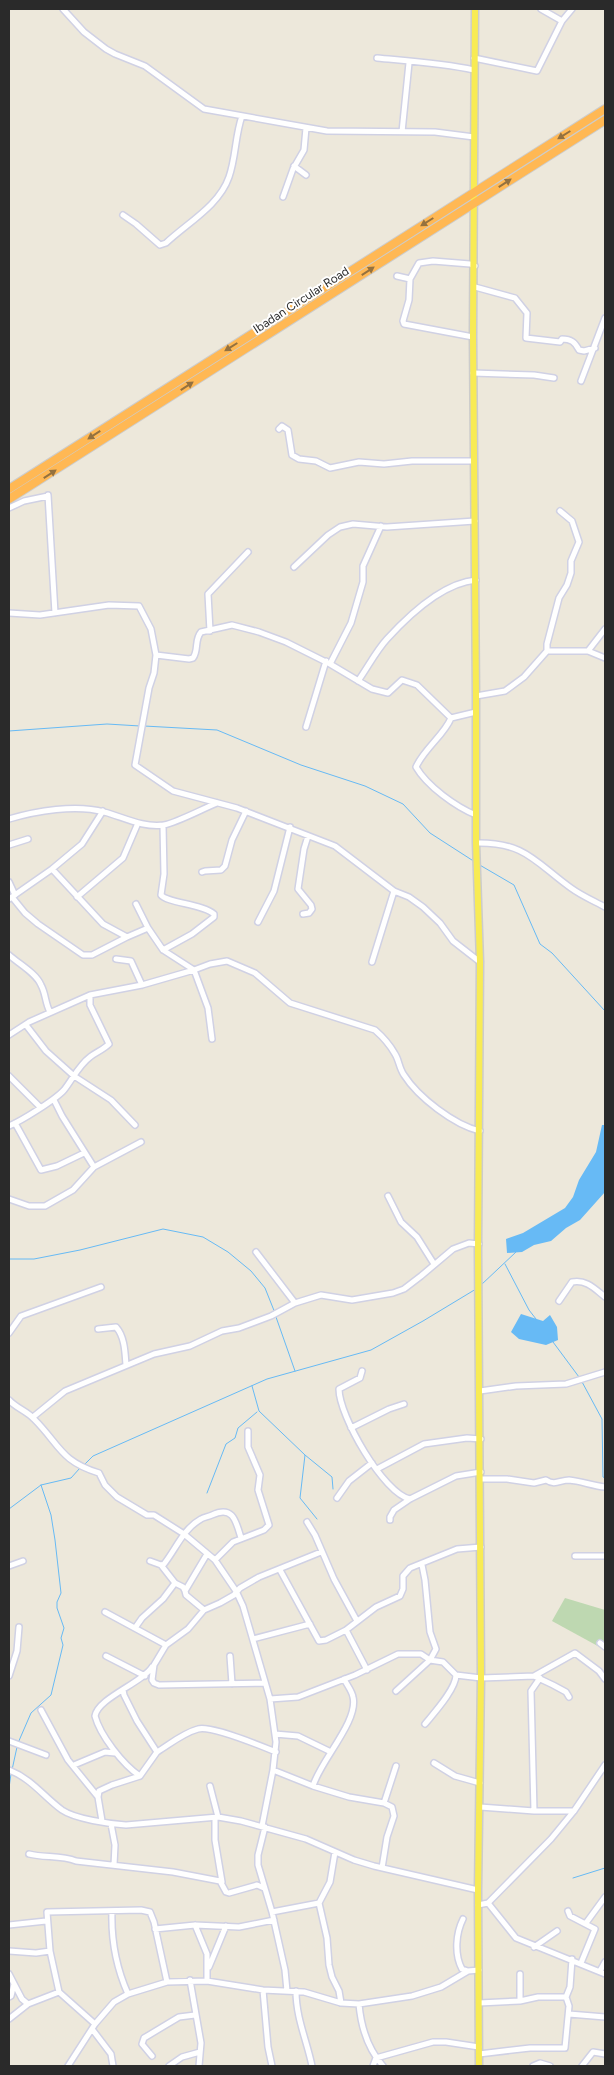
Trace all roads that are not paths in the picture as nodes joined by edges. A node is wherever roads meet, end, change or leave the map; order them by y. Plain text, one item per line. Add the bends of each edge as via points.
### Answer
1 (63, 9) edge
2 (475, 9) edge
3 (541, 9) edge
4 (572, 9) edge
5 (562, 20) junction
6 (377, 58) dead end
7 (474, 58) junction
8 (409, 62) junction
9 (474, 70) junction
10 (605, 109) edge
11 (242, 116) junction
12 (605, 120) edge
13 (306, 128) junction
14 (402, 132) junction
15 (474, 137) junction
16 (294, 166) junction
17 (306, 175) dead end
18 (283, 197) dead end
19 (123, 215) dead end
20 (475, 266) junction
21 (397, 276) dead end
22 (410, 279) junction
23 (474, 287) junction
24 (605, 318) edge
25 (473, 338) junction
26 (595, 348) junction
27 (473, 373) junction
28 (554, 378) dead end
29 (581, 381) dead end
30 (279, 429) dead end
31 (474, 461) junction
32 (9, 488) edge
33 (9, 499) edge
34 (9, 508) edge
35 (560, 511) dead end
36 (476, 521) junction
37 (381, 526) junction
38 (248, 552) dead end
39 (294, 567) dead end
40 (476, 580) junction
41 (9, 613) edge
42 (55, 613) junction
43 (605, 629) edge
44 (210, 631) junction
45 (548, 651) junction
46 (588, 651) junction
47 (156, 655) junction
48 (605, 658) edge
49 (328, 662) junction
50 (358, 681) junction
51 (476, 696) junction
52 (476, 712) junction
53 (451, 718) junction
54 (306, 727) dead end
55 (218, 803) junction
56 (103, 811) junction
57 (246, 811) junction
58 (476, 815) junction
59 (9, 818) edge
60 (138, 822) junction
61 (163, 825) junction
62 (290, 827) junction
63 (308, 836) junction
64 (28, 839) dead end
65 (476, 843) junction
66 (9, 845) edge
67 (52, 869) junction
68 (202, 872) dead end
69 (9, 882) edge
70 (394, 891) junction
71 (12, 897) edge
72 (77, 898) junction
73 (136, 904) dead end
74 (605, 907) edge
75 (303, 914) dead end
76 (258, 922) dead end
77 (148, 928) junction
78 (127, 937) junction
79 (163, 950) junction
80 (9, 955) edge
81 (116, 959) dead end
82 (372, 962) dead end
83 (480, 962) junction
84 (194, 970) junction
85 (142, 985) junction
86 (90, 995) junction
87 (50, 1012) junction
88 (26, 1025) junction
89 (9, 1035) edge
90 (212, 1040) dead end
91 (9, 1076) edge
92 (74, 1076) junction
93 (54, 1100) junction
94 (40, 1107) junction
95 (15, 1123) junction
96 (135, 1125) dead end
97 (9, 1126) edge
98 (480, 1131) junction
99 (142, 1142) dead end
100 (84, 1153) junction
101 (94, 1167) junction
102 (388, 1196) dead end
103 (9, 1199) edge
104 (479, 1244) junction
105 (256, 1252) dead end
106 (434, 1264) junction
107 (101, 1287) dead end
108 (605, 1297) edge
109 (558, 1300) dead end
110 (295, 1303) junction
111 (98, 1329) dead end
112 (9, 1334) edge
113 (126, 1366) junction
114 (362, 1371) dead end
115 (605, 1372) edge
116 (480, 1390) junction
117 (9, 1400) edge
118 (404, 1404) dead end
119 (33, 1417) junction
120 (351, 1428) junction
121 (248, 1431) dead end
122 (481, 1439) junction
123 (372, 1464) junction
124 (377, 1469) junction
125 (481, 1472) junction
126 (481, 1479) junction
127 (605, 1487) edge
128 (337, 1498) dead end
129 (410, 1499) junction
130 (390, 1520) dead end
131 (307, 1522) dead end
132 (184, 1534) junction
133 (241, 1538) junction
134 (481, 1546) junction
135 (321, 1552) junction
136 (207, 1554) junction
137 (575, 1556) dead end
138 (605, 1556) edge
139 (215, 1560) junction
140 (23, 1561) dead end
141 (150, 1561) dead end
142 (422, 1565) junction
143 (9, 1566) edge
144 (161, 1566) junction
145 (280, 1570) junction
146 (175, 1583) junction
147 (185, 1591) junction
148 (236, 1591) junction
149 (204, 1610) junction
150 (105, 1612) dead end
151 (357, 1621) junction
152 (310, 1624) junction
153 (19, 1626) dead end
154 (135, 1628) junction
155 (346, 1630) junction
156 (253, 1639) junction
157 (600, 1643) dead end
158 (166, 1645) junction
159 (605, 1647) edge
160 (106, 1656) dead end
161 (230, 1656) dead end
162 (430, 1660) junction
163 (154, 1665) junction
164 (367, 1670) junction
165 (456, 1675) junction
166 (9, 1676) edge
167 (145, 1676) junction
168 (537, 1677) junction
169 (481, 1678) junction
170 (344, 1679) junction
171 (605, 1679) edge
172 (265, 1683) junction
173 (232, 1684) junction
174 (123, 1690) junction
175 (396, 1691) dead end
176 (569, 1697) dead end
177 (270, 1699) junction
178 (41, 1710) dead end
179 (425, 1724) dead end
180 (275, 1734) junction
181 (9, 1741) edge
182 (157, 1752) junction
183 (276, 1752) junction
184 (331, 1752) junction
185 (115, 1753) junction
186 (46, 1755) dead end
187 (434, 1763) dead end
188 (74, 1765) junction
189 (605, 1765) edge
190 (396, 1766) dead end
191 (9, 1770) edge
192 (273, 1770) junction
193 (140, 1776) junction
194 (480, 1783) junction
195 (210, 1786) dead end
196 (313, 1786) junction
197 (98, 1797) junction
198 (384, 1803) junction
199 (480, 1807) junction
200 (534, 1811) junction
201 (574, 1811) junction
202 (216, 1818) junction
203 (102, 1821) junction
204 (111, 1824) junction
205 (263, 1826) junction
206 (335, 1852) junction
207 (29, 1854) dead end
208 (114, 1865) junction
209 (382, 1868) junction
210 (222, 1882) junction
211 (264, 1888) junction
212 (478, 1890) junction
213 (605, 1897) edge
214 (319, 1903) junction
215 (488, 1903) junction
216 (478, 1905) junction
217 (112, 1911) junction
218 (568, 1911) dead end
219 (272, 1912) junction
220 (463, 1919) dead end
221 (274, 1920) junction
222 (46, 1921) junction
223 (586, 1923) junction
224 (9, 1925) edge
225 (195, 1925) junction
226 (226, 1926) junction
227 (155, 1929) junction
228 (557, 1931) dead end
229 (534, 1947) junction
230 (9, 1951) edge
231 (50, 1951) junction
232 (572, 1959) junction
233 (605, 1962) edge
234 (580, 1963) junction
235 (208, 1969) junction
236 (479, 1970) junction
237 (468, 1971) junction
238 (602, 1973) edge
239 (9, 1974) edge
240 (520, 1974) dead end
241 (190, 1980) junction
242 (207, 1981) junction
243 (167, 1982) junction
244 (14, 1983) junction
245 (263, 1990) junction
246 (287, 1991) junction
247 (296, 1991) junction
248 (59, 1992) junction
249 (128, 1994) junction
250 (9, 1997) edge
251 (566, 1997) junction
252 (520, 2001) junction
253 (341, 2003) junction
254 (479, 2003) junction
255 (28, 2004) junction
256 (359, 2004) junction
257 (569, 2014) junction
258 (195, 2015) junction
259 (605, 2017) edge
260 (9, 2019) edge
261 (93, 2026) junction
262 (479, 2051) junction
263 (200, 2052) junction
264 (605, 2054) edge
265 (152, 2056) dead end
266 (376, 2058) junction
267 (68, 2066) edge
268 (112, 2066) edge
269 (169, 2066) edge
270 (199, 2066) edge
271 (272, 2066) edge
272 (312, 2066) edge
273 (373, 2066) edge
274 (383, 2066) edge
275 (479, 2066) edge
276 (534, 2066) edge
277 (550, 2066) edge
278 (582, 2066) edge

1 - 11 street via 84,32 106,49 145,66 204,109
2 - 7 main road
3 - 5 street
4 - 5 street
5 - 7 street via 537,71
6 - 8 street
7 - 9 main road
8 - 9 street
8 - 14 street
9 - 15 main road
10 -> 32 highway, Ibadan Circular Road
11 - 13 street
11 - 19 street via 229,177 220,196 166,244 160,245
33 -> 12 highway, Ibadan Circular Road
13 - 14 street
13 - 16 street via 304,150
14 - 15 street
15 - 20 main road
16 - 17 street
16 - 18 street
20 - 22 street via 419,263
20 - 23 main road
21 - 22 street
22 - 25 street via 404,324
23 - 25 main road
23 - 26 street via 515,298 527,313 526,338 560,342 569,339 579,350
24 - 26 street
25 - 27 main road
26 - 29 street
27 - 28 street
27 - 31 main road
30 - 31 street via 282,426 288,430 292,455 330,468 359,462
31 - 36 main road
34 - 42 street via 48,496
35 - 45 street via 572,521 579,542 571,561 567,586 559,598
36 - 37 street
36 - 40 main road
37 - 39 street via 353,524 340,527
37 - 49 street via 363,566 363,582 350,623
38 - 44 street via 208,594
40 - 50 street via 435,595 386,640
40 - 51 main road
41 - 42 street
42 - 47 street via 109,605 139,606 151,629
43 - 46 street
44 - 47 street via 198,635 193,658
44 - 49 street via 232,625 286,642
45 - 46 street
45 - 51 street via 524,677 505,691
46 - 48 street
47 - 55 street via 135,765 173,791
49 - 50 street
49 - 54 street
50 - 53 street via 388,694 402,680 417,685
51 - 52 main road
52 - 53 street
52 - 58 main road
53 - 58 street via 416,767 447,800
55 - 57 street
55 - 61 street
56 - 59 street via 40,810
56 - 60 street
56 - 67 street via 82,844
57 - 62 street
57 - 68 street via 234,835 225,866 221,870
58 - 65 main road
60 - 61 street
60 - 72 street via 123,858
61 - 79 street via 161,895 214,914 192,934
62 - 63 street
62 - 76 street via 274,891
63 - 70 street via 335,846
63 - 75 street via 298,889 312,910
64 - 66 street
65 - 74 street via 494,842 532,856 571,888
65 - 83 main road
67 - 71 street
67 - 72 street
69 - 71 street
70 - 82 street
70 - 83 street via 422,907 440,923 453,941
71 - 78 street via 24,913 83,955 92,955
72 - 78 street via 103,924
73 - 77 street
77 - 78 street
77 - 79 street
79 - 84 street
80 - 87 street via 41,985
81 - 85 street via 132,961
83 - 98 main road
84 - 85 street
84 - 90 street via 208,1008
84 - 98 street via 227,962 255,973 290,1003 375,1030 385,1039 404,1076 420,1095 462,1124
85 - 86 street
86 - 87 street
86 - 92 street via 90,1005 109,1044 90,1057
87 - 88 street
88 - 89 street
88 - 92 street via 46,1051
91 - 94 street
92 - 93 street
92 - 96 street via 111,1100
93 - 94 street
93 - 100 street
94 - 95 street
95 - 97 street
95 - 100 street via 40,1170
98 - 104 main road
99 - 101 street
100 - 101 street
101 - 103 street via 73,1190 46,1206 29,1206
102 - 106 street via 401,1222 417,1237
104 - 106 street via 453,1249
104 - 116 main road
105 - 110 street
106 - 110 street via 404,1289 393,1293 352,1300 320,1295
107 - 112 street via 21,1316
108 - 109 street via 594,1287 578,1280 572,1282
110 - 113 street via 271,1316
111 - 113 street via 116,1327 119,1330
113 - 119 street via 65,1391
114 - 120 street via 360,1378 338,1391
115 - 116 street via 566,1384
116 - 122 main road
117 - 119 street
118 - 120 street
119 - 132 street via 65,1457 99,1474 117,1497
120 - 123 street
121 - 133 street via 248,1447 260,1478 258,1490 269,1525
122 - 124 street via 424,1444
122 - 125 main road
123 - 124 street
123 - 128 street via 349,1481
124 - 129 street via 397,1494
125 - 126 main road
125 - 129 street via 456,1476
126 - 127 street via 534,1483 566,1480
126 - 134 main road
129 - 130 street via 394,1510
131 - 135 street
132 - 133 street via 203,1518 225,1511 234,1518
132 - 136 street
132 - 144 street
133 - 139 street via 227,1546
134 - 142 street via 457,1549
134 - 169 main road
135 - 145 street
135 - 151 street
136 - 139 street
136 - 147 street
137 - 138 street
139 - 148 street
140 - 143 street
141 - 144 street
142 - 151 street via 405,1572 400,1596 376,1607
142 - 162 street via 430,1632 436,1645
144 - 146 street
145 - 148 street via 259,1577
145 - 152 street
146 - 147 street
146 - 154 street
147 - 149 street
148 - 149 street via 220,1604
148 - 156 street via 248,1617
149 - 158 street via 188,1629
150 - 154 street
151 - 155 street
152 - 155 street via 319,1641
152 - 156 street
153 - 166 street via 17,1652
154 - 158 street
155 - 164 street
156 - 172 street
157 - 159 street
158 - 163 street
160 - 167 street
161 - 173 street
162 - 164 street via 422,1654 398,1654
162 - 165 street via 443,1662
162 - 175 street
163 - 167 street
163 - 173 street via 152,1680 159,1685
164 - 170 street
165 - 169 street
165 - 179 street via 449,1692
167 - 174 street
168 - 169 street
168 - 171 street via 575,1653
168 - 176 street via 566,1692
168 - 200 street via 531,1691
169 - 194 main road
170 - 177 street via 298,1697
170 - 184 street via 354,1698 346,1728
172 - 173 street
172 - 177 street
174 - 182 street via 137,1721
174 - 185 street via 99,1707 95,1716
177 - 180 street
178 - 188 street via 66,1757
180 - 183 street
180 - 184 street via 298,1736
181 - 186 street
182 - 183 street via 199,1728 218,1731
182 - 193 street
183 - 192 street
184 - 196 street
185 - 188 street via 105,1752
185 - 193 street
187 - 194 street via 465,1780
188 - 197 street
189 - 201 street
190 - 198 street
191 - 203 street via 37,1786 64,1812
192 - 196 street
192 - 205 street
193 - 197 street via 99,1791
194 - 199 main road
195 - 202 street
196 - 198 street via 348,1797
197 - 203 street
198 - 209 street via 392,1807 394,1816
199 - 200 street
199 - 212 main road
200 - 201 street
201 - 215 street
202 - 204 street
202 - 205 street
202 - 210 street via 215,1840
203 - 204 street
204 - 208 street
205 - 206 street
205 - 211 street via 258,1865
206 - 209 street
206 - 214 street via 330,1882
207 - 208 street
208 - 210 street
209 - 212 street
210 - 211 street via 229,1893 257,1885
211 - 219 street
212 - 216 main road
213 - 223 street
214 - 219 street
214 - 253 street via 327,1938 328,1965
215 - 216 street
215 - 229 street via 512,1934
216 - 236 main road
217 - 222 street via 47,1912
217 - 227 street via 150,1912
217 - 249 street via 115,1957
218 - 223 street via 570,1916
219 - 221 street
220 - 237 street via 457,1945 460,1966
221 - 226 street via 239,1927
221 - 246 street
222 - 224 street
222 - 231 street
223 - 234 street via 595,1931
225 - 226 street
225 - 227 street
225 - 235 street via 207,1954
226 - 235 street
227 - 243 street
228 - 229 street
229 - 232 street
230 - 231 street
231 - 248 street
232 - 234 street
232 - 251 street
233 - 238 street
234 - 238 street
235 - 242 street
236 - 237 street
236 - 254 main road
237 - 256 street via 441,1987 412,1996
239 - 244 street
240 - 252 street
241 - 242 street
241 - 243 street
241 - 258 street
242 - 245 street
243 - 249 street
244 - 250 street
244 - 255 street
245 - 246 street
245 - 271 street
246 - 247 street
247 - 253 street
247 - 272 street via 298,2018 306,2036
248 - 255 street
248 - 261 street
249 - 261 street via 114,2002
251 - 252 street
251 - 257 street
252 - 254 street
253 - 256 street
254 - 262 main road
255 - 260 street
256 - 266 street
257 - 259 street
257 - 262 street via 565,2048
258 - 263 street
258 - 265 street via 179,2017 144,2038 142,2044
261 - 267 street
261 - 268 street via 111,2054
262 - 266 street via 433,2042
262 - 275 main road
263 - 269 street via 182,2057
263 - 270 street
264 - 278 street via 593,2052
266 - 273 street
266 - 274 street
276 - 277 street via 540,2063

